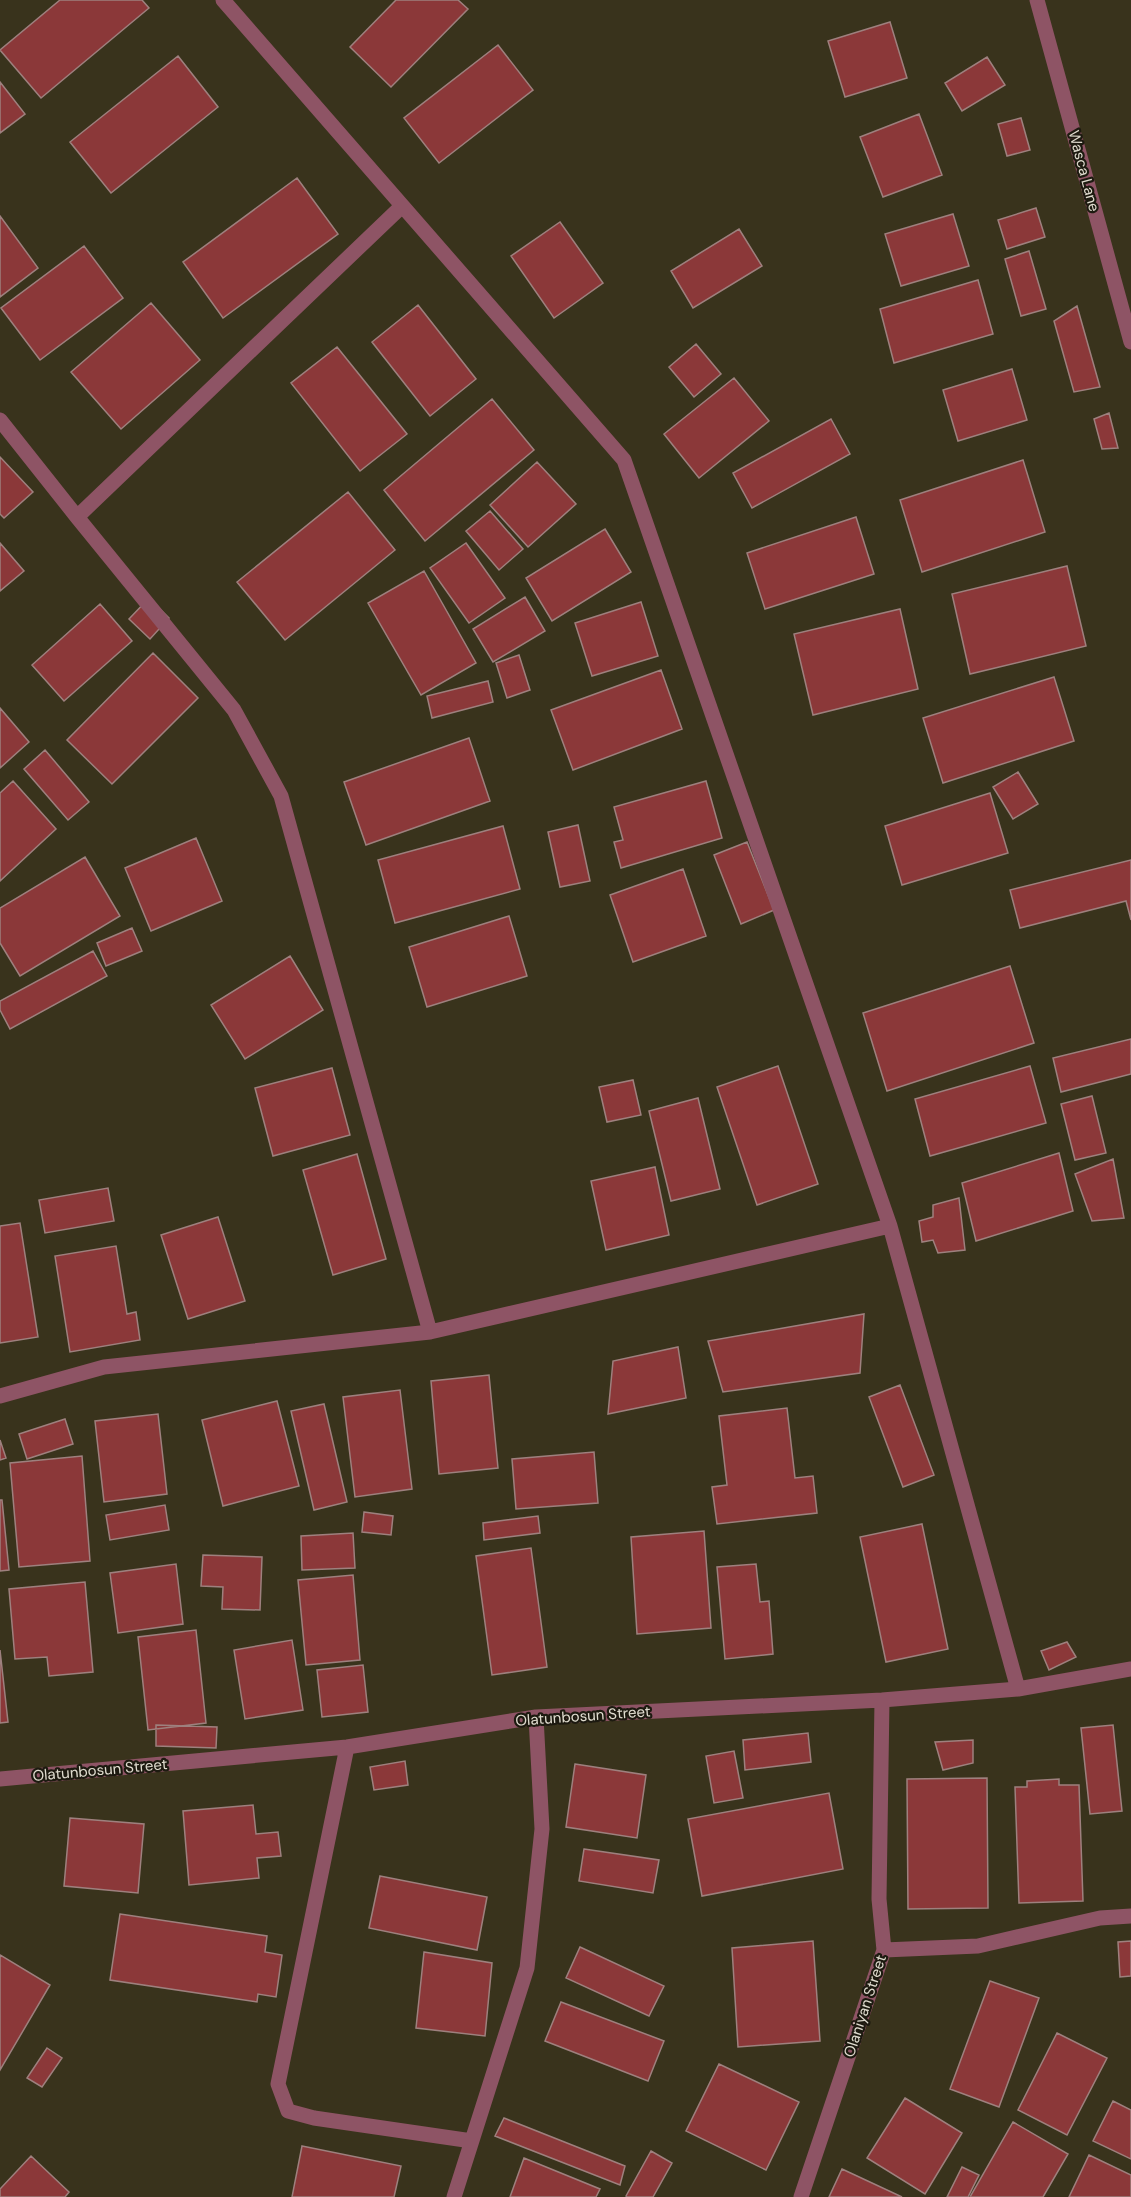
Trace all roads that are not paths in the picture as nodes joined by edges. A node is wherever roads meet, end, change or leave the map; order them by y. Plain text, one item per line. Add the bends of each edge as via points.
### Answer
1 (223, 0) edge
2 (1037, 0) edge
3 (401, 207) junction
4 (1131, 342) edge
5 (0, 420) edge
6 (77, 517) junction
7 (890, 1226) junction
8 (430, 1332) junction
9 (0, 1396) edge
10 (1131, 1669) edge
11 (1018, 1689) junction
12 (882, 1700) junction
13 (536, 1717) junction
14 (348, 1747) junction
15 (0, 1779) edge
16 (1131, 1916) edge
17 (884, 1950) junction
18 (472, 2141) junction
19 (454, 2197) edge
20 (801, 2197) edge

1 - 3 street
2 - 4 street, Wasca Lane
3 - 6 street
3 - 7 street via 624,460
5 - 6 street
6 - 8 street via 234,710 281,796
7 - 8 street
7 - 11 street
8 - 9 street via 104,1367
10 - 11 street, Olatunbosun Street
11 - 12 street, Olatunbosun Street
12 - 13 street, Olatunbosun Street
12 - 17 street, Olaniyan Street via 879,1899
13 - 14 street, Olatunbosun Street
13 - 18 street via 542,1829 527,1968
14 - 15 street, Olatunbosun Street
14 - 18 street via 278,2084 288,2111
16 - 17 street via 1100,1918 978,1946
17 - 20 street, Olaniyan Street
18 - 19 street

